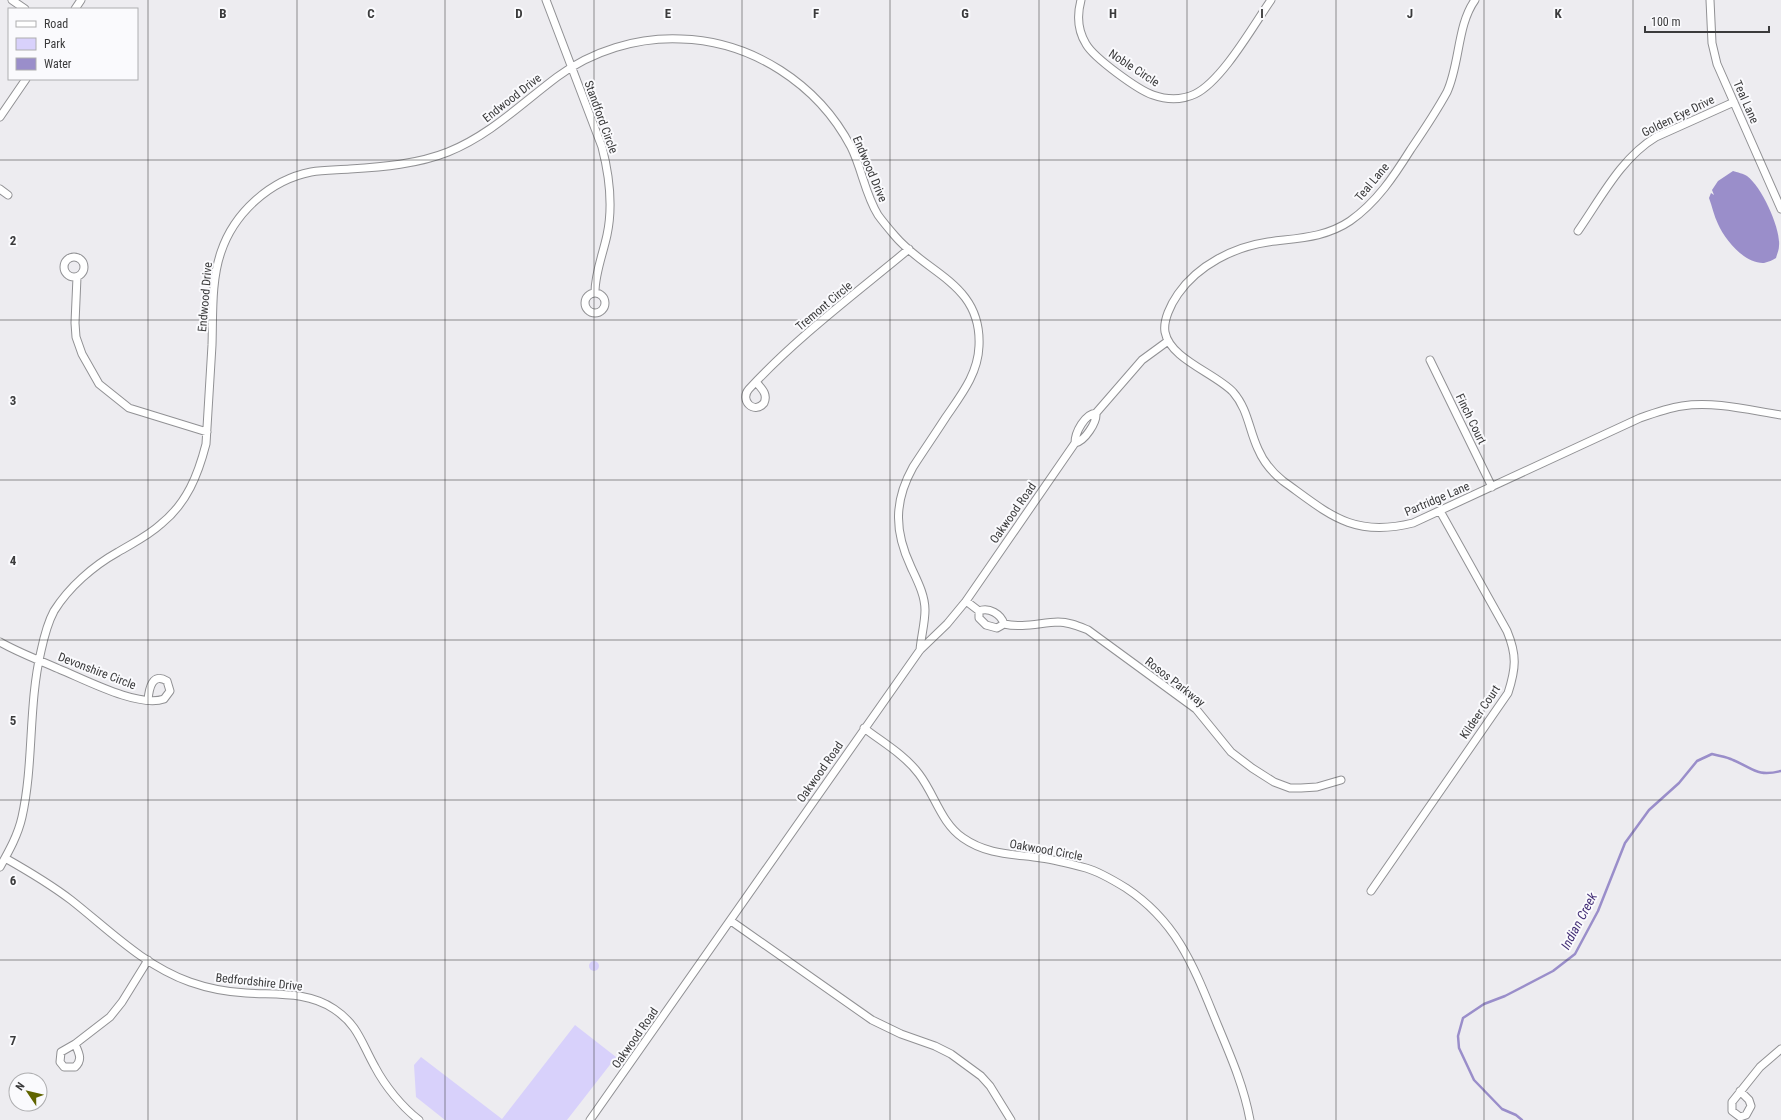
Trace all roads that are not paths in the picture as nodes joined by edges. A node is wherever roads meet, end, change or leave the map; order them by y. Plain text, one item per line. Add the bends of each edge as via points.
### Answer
1 (12, 0) edge
2 (546, 0) edge
3 (1081, 0) edge
4 (1271, 0) edge
5 (1475, 0) edge
6 (1710, 0) edge
7 (23, 8) edge
8 (571, 68) junction
9 (25, 80) edge
10 (1734, 102) junction
11 (0, 117) edge
12 (0, 189) edge
13 (8, 195) dead end
14 (1781, 209) edge
15 (1578, 231) dead end
16 (909, 249) junction
17 (77, 277) dead end
18 (595, 292) dead end
19 (1168, 341) junction
20 (1430, 360) dead end
21 (756, 382) dead end
22 (1781, 415) edge
23 (207, 432) junction
24 (1492, 487) junction
25 (1440, 511) junction
26 (966, 601) junction
27 (979, 611) junction
28 (1004, 624) junction
29 (0, 642) edge
30 (920, 650) junction
31 (39, 660) junction
32 (148, 700) dead end
33 (864, 728) junction
34 (1341, 780) dead end
35 (5, 858) junction
36 (0, 867) edge
37 (1371, 890) dead end
38 (731, 920) junction
39 (148, 960) junction
40 (75, 1044) dead end
41 (1781, 1049) edge
42 (1740, 1092) dead end
43 (419, 1120) edge
44 (590, 1120) edge
45 (1010, 1120) edge
46 (1250, 1120) edge

1 - 7 street
2 - 8 street, Standford Circle
3 - 4 street, Noble Circle via 1080,28 1092,52 1143,90 1168,99 1190,96 1211,84
5 - 19 street, Teal Lane via 1463,27 1453,79 1447,92 1375,200 1349,222 1326,233 1254,245 1224,256 1209,265 1191,279 1175,298 1165,330
6 - 10 street, Teal Lane via 1712,43 1717,64
8 - 16 street, Endwood Drive via 595,55 634,41 678,38 732,47 770,64 800,83 829,113 852,149 878,215 897,239
8 - 18 street, Standford Circle via 606,161 609,195 608,234 595,281
8 - 23 street, Endwood Drive via 502,122 446,153 419,161 371,168 310,172 280,183 263,193 249,206 227,238 218,265 214,291
9 - 11 street
10 - 14 street, Teal Lane
10 - 15 street, Golden Eye Drive via 1645,143 1624,165
12 - 13 street
16 - 21 street, Tremont Circle via 802,339
16 - 30 street, Endwood Drive via 947,278 966,299 974,314 979,347 974,373 913,467 900,497 900,538 921,590 925,610
17 - 23 street via 76,337 82,354 99,384 129,408
19 - 25 street, Partridge Lane via 1184,357 1233,392 1248,418 1258,449 1270,469 1330,515 1353,525 1376,529 1413,523
19 - 26 street, Oakwood Road via 1142,360 1096,413 1089,415 1079,429 1075,443
20 - 24 street, Finch Court
22 - 24 street, Partridge Lane via 1712,405 1666,409 1640,418
23 - 31 street, Endwood Drive via 201,466 195,481 181,502 162,524 116,552 73,586 54,611 46,629
24 - 25 street, Partridge Lane
25 - 37 street, Kildeer Court via 1508,631 1514,652 1514,674 1508,693
26 - 27 street, Rosos Parkway
26 - 30 street, Oakwood Road
27 - 28 street, Rosos Parkway via 994,612
27 - 28 street, Rosos Parkway via 979,618 988,626 997,628
28 - 34 street, Rosos Parkway via 1016,626 1058,622 1071,623 1088,630 1196,709 1231,752 1274,782 1290,788 1301,788 1317,787
29 - 31 street, Devonshire Circle
30 - 33 street, Oakwood Road
31 - 32 street, Devonshire Circle via 112,692
31 - 35 street, Endwood Drive via 35,679 27,792 22,819
33 - 38 street, Oakwood Road
33 - 46 street, Oakwood Circle via 911,764 946,822 963,838 997,853 1056,861 1092,870 1130,891 1158,915 1178,939 1193,966 1242,1084
35 - 36 street, Endwood Drive
35 - 39 street, Bedfordshire Drive via 46,882
38 - 44 street, Oakwood Road
38 - 45 street via 872,1020 951,1054 981,1076 990,1086
39 - 40 street via 116,1009 103,1023
39 - 43 street, Bedfordshire Drive via 189,982 215,989 245,994 295,995 317,1000 332,1008 348,1019 384,1081
41 - 42 street via 1760,1067

